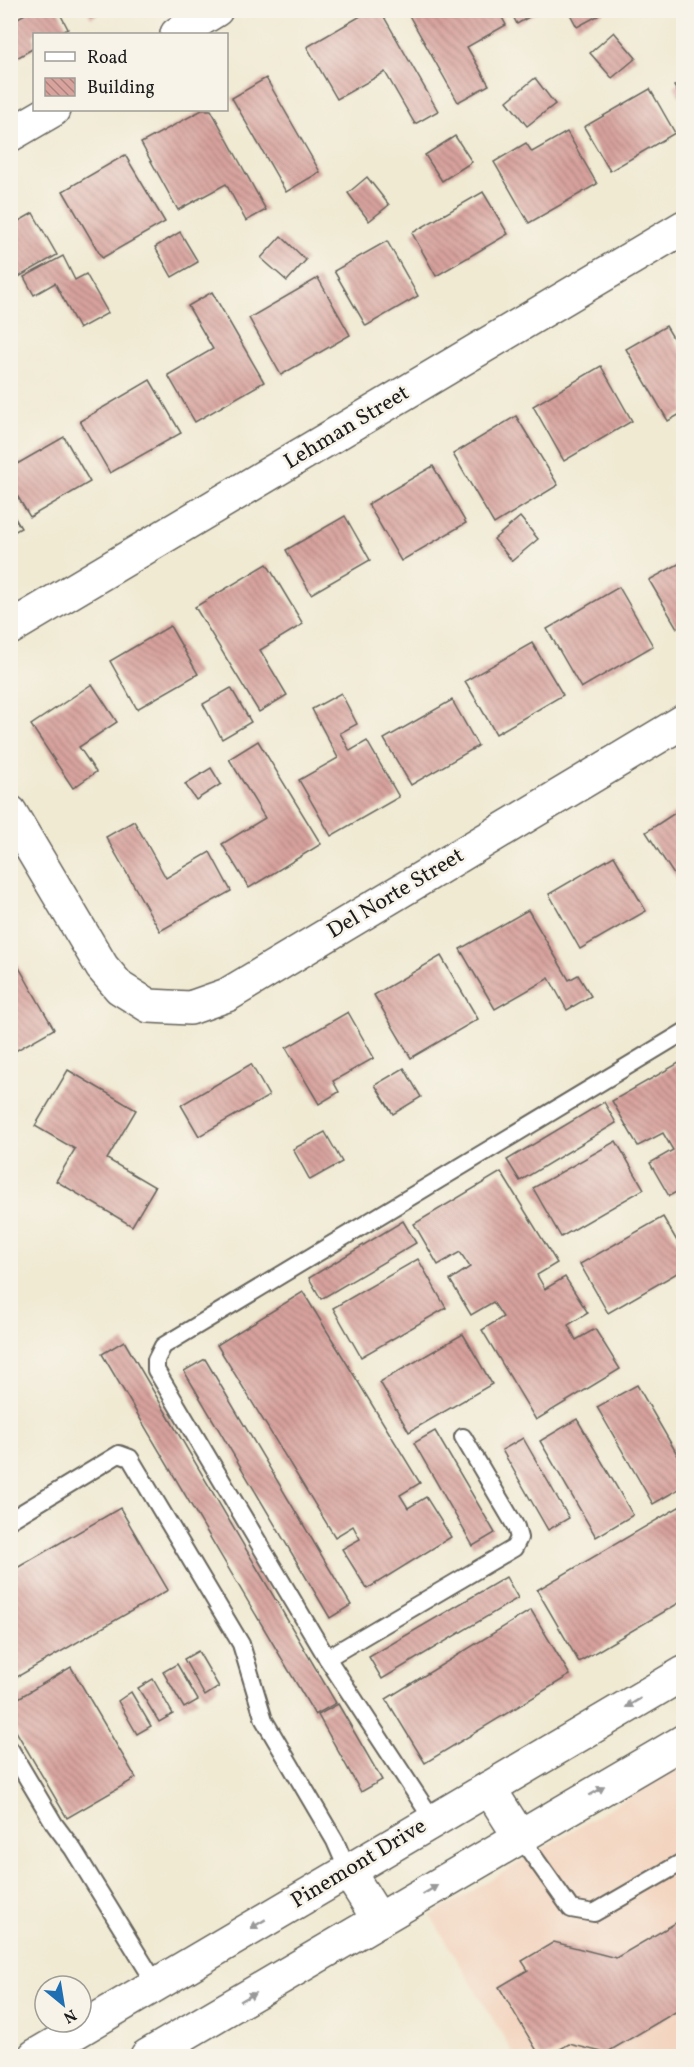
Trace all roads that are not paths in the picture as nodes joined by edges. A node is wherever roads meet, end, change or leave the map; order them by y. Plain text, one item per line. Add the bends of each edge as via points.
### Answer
1 (216, 10) edge
2 (179, 33) edge
3 (51, 111) edge
4 (10, 135) edge
5 (684, 227) edge
6 (10, 628) edge
7 (684, 721) edge
8 (10, 812) edge
9 (684, 1032) edge
10 (463, 1437) dead end
11 (10, 1520) edge
12 (327, 1658) junction
13 (684, 1673) edge
14 (684, 1741) edge
15 (10, 1749) edge
16 (489, 1788) junction
17 (427, 1810) junction
18 (520, 1837) junction
19 (684, 1861) edge
20 (348, 1871) junction
21 (379, 1920) junction
22 (156, 1984) junction
23 (34, 2056) edge
24 (147, 2056) edge

1 - 2 street
3 - 4 street
5 - 6 street, Lehman Street
7 - 8 street, Del Norte Street via 227,995 190,1008 149,1006 120,988 104,969
9 - 12 lane via 163,1346 156,1370
10 - 12 lane via 516,1527 519,1538 514,1548
11 - 20 lane via 119,1454 130,1458 241,1644 264,1720 335,1840
12 - 17 lane
13 -> 16 street, Pinemont Drive
18 -> 14 street
15 - 22 lane
16 - 17 street, Pinemont Drive
16 - 18 street
17 - 20 street, Pinemont Drive
18 - 19 lane via 571,1909 594,1913
21 -> 18 street
20 - 21 street
20 -> 22 street, Pinemont Drive
24 -> 21 street
22 - 23 street, Pinemont Drive

